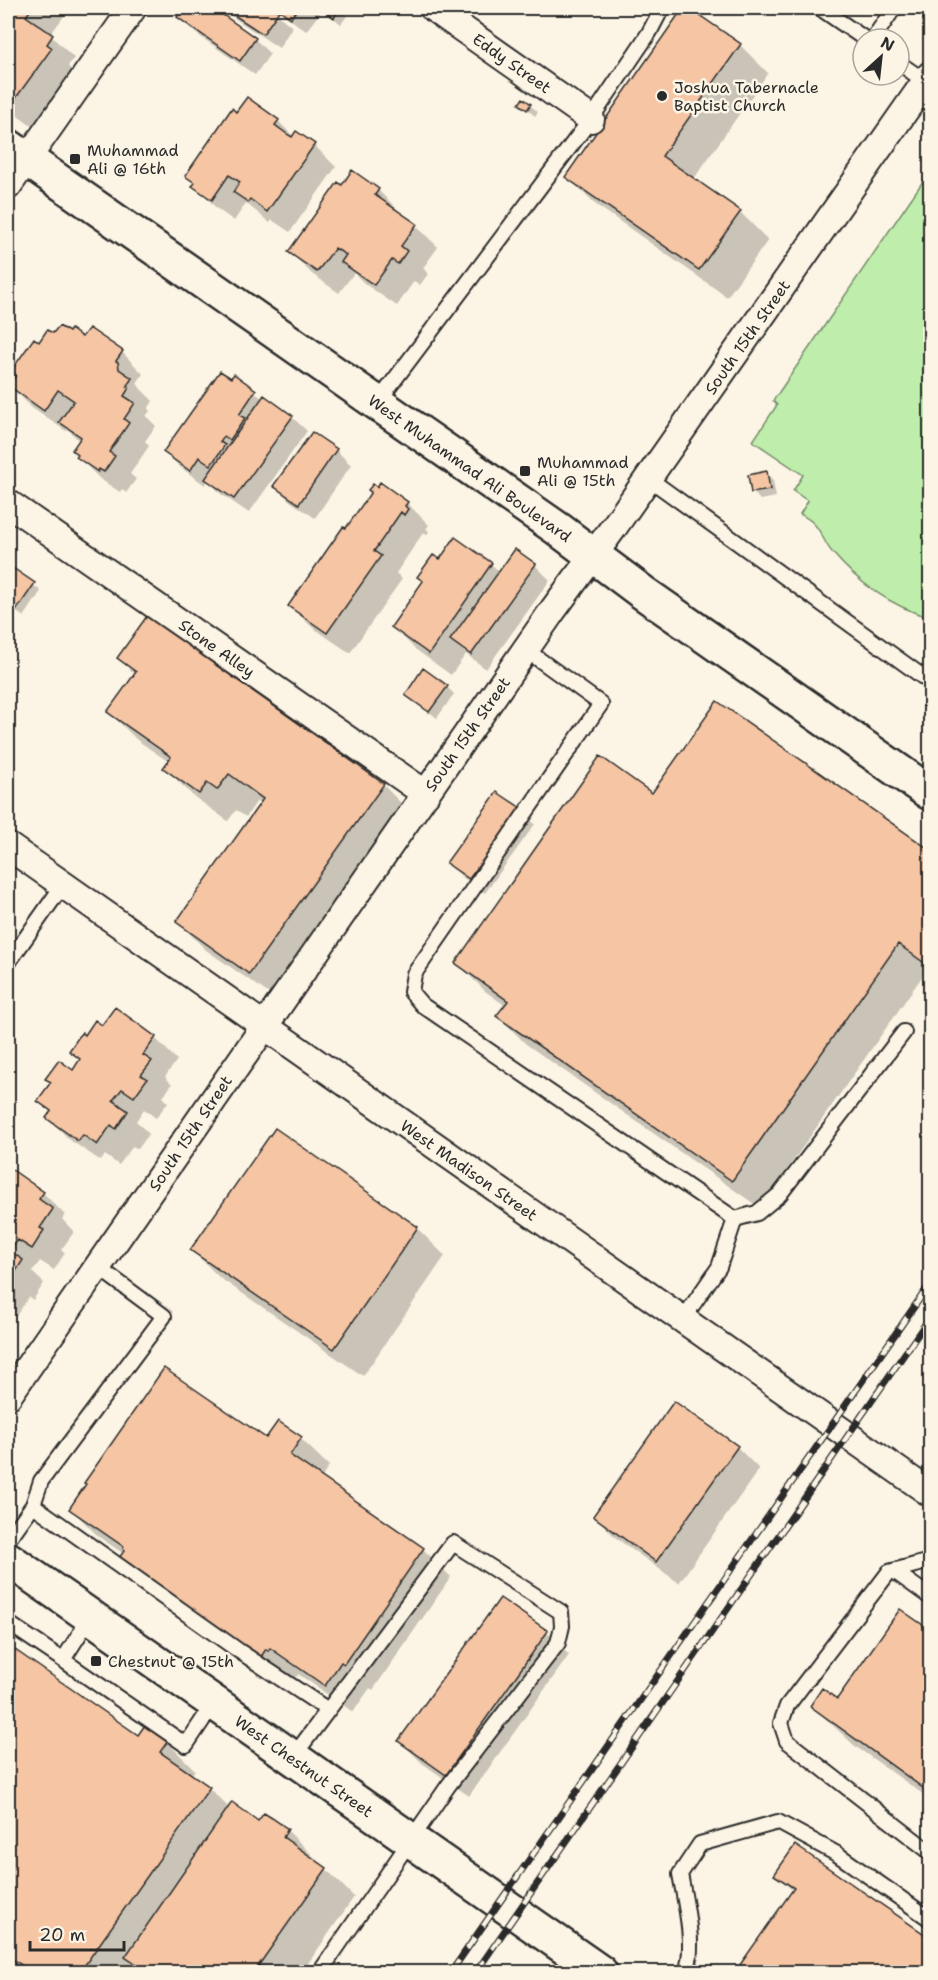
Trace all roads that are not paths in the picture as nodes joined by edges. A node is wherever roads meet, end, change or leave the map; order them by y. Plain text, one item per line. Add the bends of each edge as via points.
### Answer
1 (133, 8) edge
2 (433, 8) edge
3 (662, 8) edge
4 (820, 8) edge
5 (894, 8) edge
6 (881, 27) edge
7 (851, 29) edge
8 (911, 69) edge
9 (928, 78) edge
10 (591, 119) junction
11 (17, 153) edge
12 (8, 186) edge
13 (377, 403) junction
14 (648, 478) junction
15 (8, 502) edge
16 (593, 555) junction
17 (526, 650) junction
18 (930, 682) edge
19 (930, 793) edge
20 (426, 794) junction
21 (8, 846) edge
22 (63, 885) junction
23 (8, 963) edge
24 (264, 1026) junction
25 (904, 1032) dead end
26 (735, 1219) junction
27 (98, 1267) junction
28 (683, 1319) junction
29 (8, 1396) edge
30 (930, 1493) edge
31 (33, 1505) junction
32 (8, 1540) edge
33 (8, 1558) edge
34 (930, 1561) edge
35 (894, 1571) junction
36 (930, 1597) edge
37 (90, 1616) junction
38 (8, 1623) edge
39 (63, 1660) junction
40 (214, 1702) junction
41 (328, 1710) junction
42 (292, 1757) junction
43 (410, 1840) junction
44 (930, 1852) edge
45 (930, 1919) edge
46 (320, 1972) edge
47 (600, 1972) edge
48 (686, 1972) edge

1 - 11 street
2 - 10 street, Eddy Street
3 - 10 lane
4 - 7 lane
5 - 6 lane
8 - 9 lane
9 - 14 street, South 15th Street
10 - 13 lane
11 - 12 street
11 - 13 main road, West Muhammad Ali Boulevard
13 - 16 main road, West Muhammad Ali Boulevard
14 - 16 street, South 15th Street
14 - 18 lane
15 - 20 street, Stone Alley
16 - 17 street, South 15th Street
16 - 19 main road, West Muhammad Ali Boulevard
17 - 20 street, South 15th Street
17 - 26 lane via 601,704 414,974 411,992 422,1005
20 - 24 street, South 15th Street
21 - 22 street, West Madison Street
22 - 23 lane
22 - 24 street, West Madison Street
24 - 27 street, South 15th Street
24 - 28 street, West Madison Street
25 - 26 lane via 780,1194 757,1213
26 - 28 lane via 719,1267
27 - 29 street, South 15th Street
27 - 31 lane via 164,1316 41,1481
28 - 30 street, West Madison Street
31 - 32 lane
31 - 41 lane
33 - 37 main road, West Chestnut Street
34 - 35 lane
35 - 36 lane
35 - 44 lane via 889,1572 787,1706 781,1723 787,1741
37 - 39 lane
37 - 40 main road, West Chestnut Street
38 - 39 lane
39 - 40 lane via 186,1745
40 - 42 main road, West Chestnut Street
41 - 42 lane
41 - 43 lane via 453,1543 561,1612 558,1643
42 - 43 main road, West Chestnut Street
43 - 46 lane
43 - 47 main road, West Chestnut Street
45 - 48 lane via 837,1854 778,1822 700,1844 680,1874 689,1931

